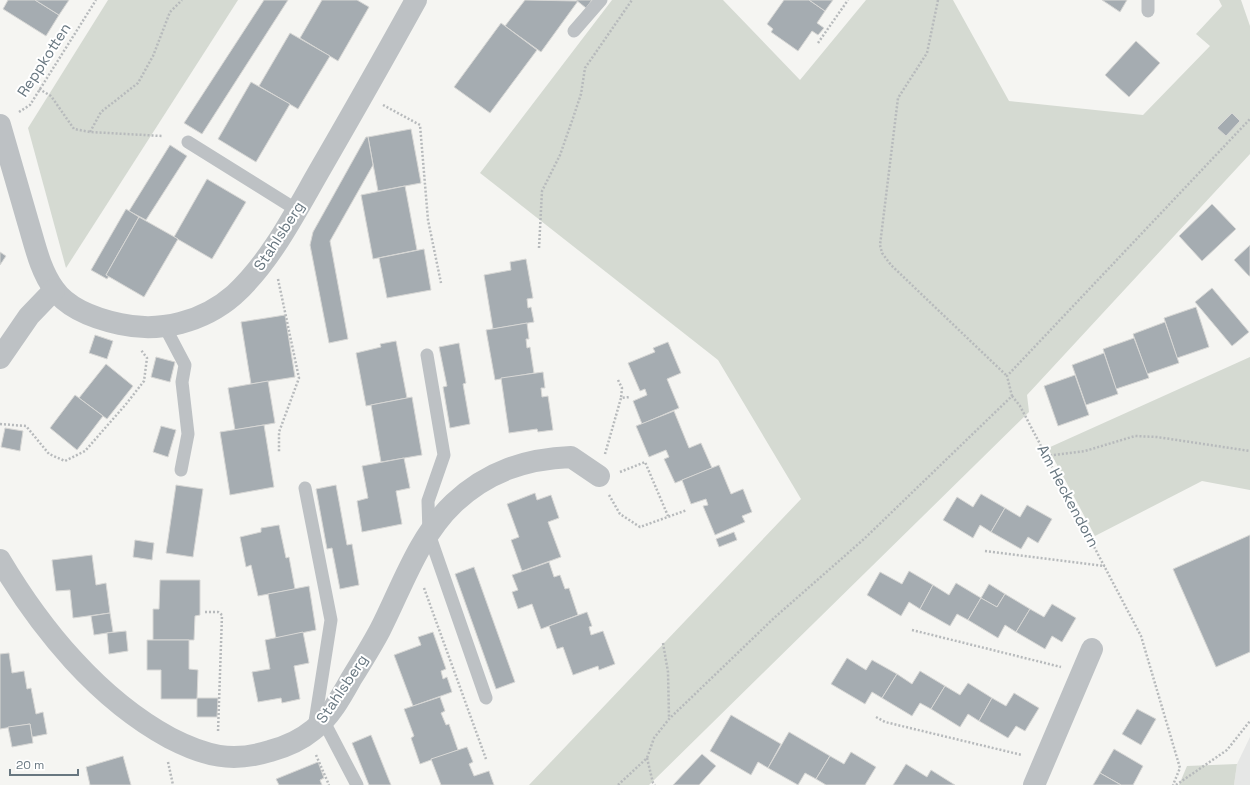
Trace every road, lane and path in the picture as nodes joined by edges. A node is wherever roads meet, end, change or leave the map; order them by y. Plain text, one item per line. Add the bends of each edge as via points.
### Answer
1 (96, 0) edge
2 (182, 0) edge
3 (416, 0) edge
4 (601, 0) edge
5 (632, 0) edge
6 (848, 0) edge
7 (938, 0) edge
8 (574, 31) dead end
9 (818, 44) dead end
10 (39, 90) junction
11 (363, 95) junction
12 (18, 112) dead end
13 (1250, 119) edge
14 (0, 125) edge
15 (90, 132) junction
16 (162, 136) dead end
17 (188, 142) dead end
18 (296, 210) junction
19 (539, 248) dead end
20 (272, 249) junction
21 (440, 283) dead end
22 (54, 290) junction
23 (123, 325) junction
24 (165, 327) junction
25 (427, 355) dead end
26 (0, 358) edge
27 (1007, 376) junction
28 (618, 380) dead end
29 (630, 396) dead end
30 (1012, 396) junction
31 (621, 398) junction
32 (0, 424) edge
33 (1250, 451) edge
34 (279, 452) dead end
35 (1046, 456) junction
36 (181, 470) dead end
37 (599, 476) junction
38 (305, 488) dead end
39 (687, 510) dead end
40 (668, 516) junction
41 (429, 534) junction
42 (985, 551) dead end
43 (0, 560) edge
44 (414, 560) junction
45 (1105, 566) junction
46 (205, 612) dead end
47 (912, 630) dead end
48 (663, 643) dead end
49 (1092, 649) dead end
50 (1082, 672) junction
51 (486, 698) dead end
52 (876, 717) dead end
53 (669, 719) junction
54 (1250, 721) edge
55 (314, 728) junction
56 (217, 756) junction
57 (647, 758) junction
58 (486, 759) dead end
59 (1044, 760) junction
60 (330, 785) edge
61 (357, 785) edge
62 (618, 785) edge
63 (655, 785) edge
64 (1034, 785) edge
65 (1174, 785) edge

1 - 10 path, Reppkotten
2 - 15 path via 170,12 153,56 138,83 101,112
3 - 11 street, Stahlsberg
4 - 8 lane
5 - 19 path via 585,68 581,94 573,118 560,155 542,191
6 - 9 path
7 - 27 path via 927,53 898,98 880,245 882,253 891,265
10 - 12 path, Reppkotten via 30,105
10 - 15 path via 51,96 74,128
11 - 18 street, Stahlsberg
11 - 21 path via 420,125 428,220
13 - 27 path
14 - 22 street, Stahlsberg via 40,264
15 - 16 path
17 - 18 lane
18 - 20 street, Stahlsberg
20 - 24 street, Stahlsberg via 255,274 233,296 190,321
20 - 34 path via 299,378 279,432
22 - 23 street, Stahlsberg via 72,306 95,317
22 - 26 street via 29,316
23 - 24 street, Stahlsberg via 143,329
23 - 32 path via 147,358 144,381 85,451 66,461 49,454 26,426
24 - 36 lane via 185,365 182,382 188,434
25 - 41 lane via 444,455 428,501
27 - 30 path
28 - 31 path via 622,388
29 - 31 path
30 - 35 path, Am Heckendorn via 1020,406
30 - 53 path via 864,539 774,618
31 - 37 path
33 - 35 path via 1135,436 1085,451
35 - 45 path, Am Heckendorn
37 - 40 path via 620,514 640,527
37 - 40 path via 606,477 645,462
37 - 41 street, Stahlsberg via 571,457 541,459 519,464 483,481 454,503
38 - 55 lane via 331,620
39 - 40 path
41 - 44 street, Stahlsberg
41 - 51 lane
42 - 45 path
43 - 56 street, Stahlsberg via 24,599 56,639 103,690 161,733 191,749
44 - 55 street, Stahlsberg via 379,632 344,692
44 - 58 path
45 - 65 path, Am Heckendorn via 1141,636 1180,768
46 - 56 path via 218,612 222,615
47 - 50 path
48 - 53 path via 668,672
49 - 50 street
50 - 59 street
52 - 59 path via 885,722
53 - 57 path via 654,738
54 - 65 path via 1227,750
55 - 56 street, Stahlsberg via 285,747 252,757
55 - 60 path
55 - 61 lane
57 - 62 path
57 - 63 path
59 - 64 street

